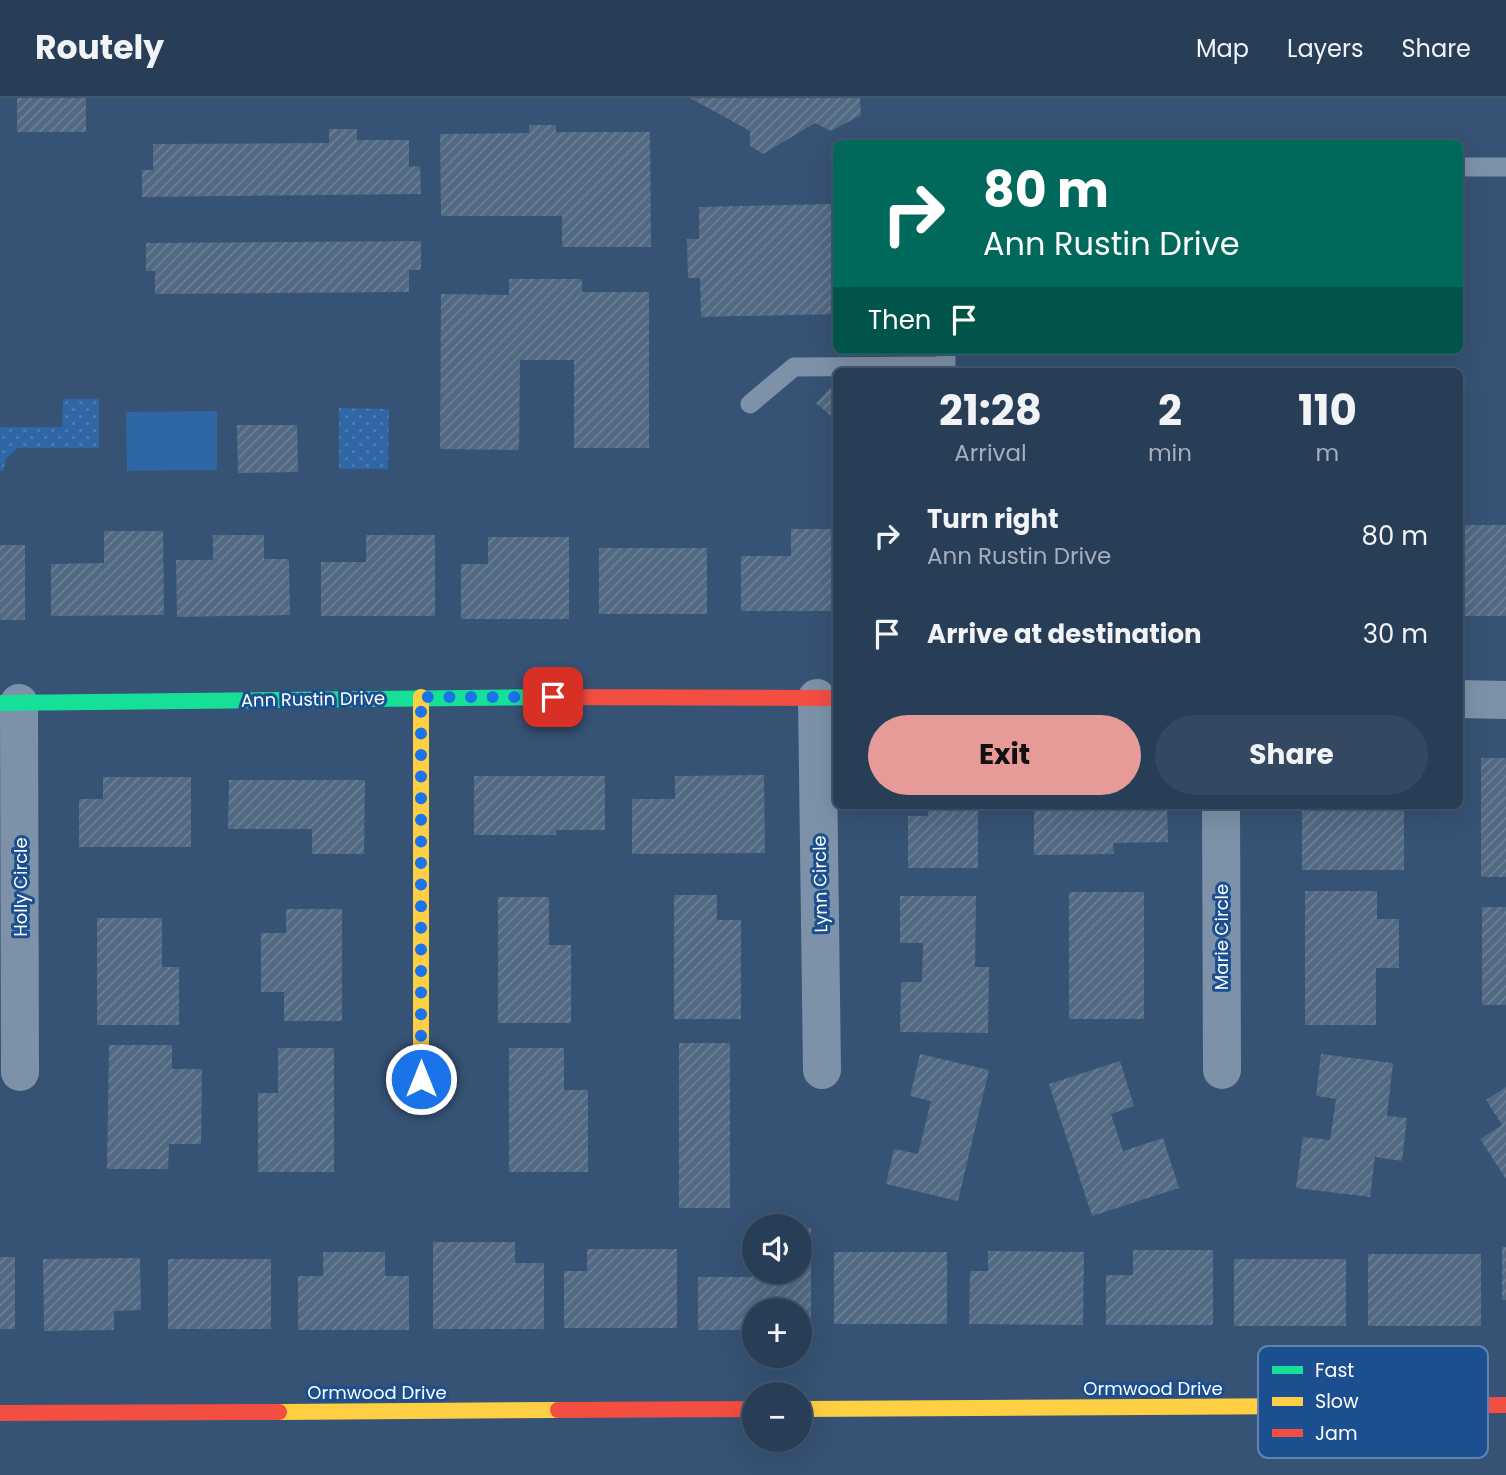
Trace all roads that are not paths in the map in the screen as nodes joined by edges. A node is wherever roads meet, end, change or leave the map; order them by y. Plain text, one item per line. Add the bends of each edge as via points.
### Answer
1 (1463, 167) edge
2 (1506, 167) edge
3 (946, 354) edge
4 (750, 404) dead end
5 (421, 697) junction
6 (827, 698) edge
7 (1463, 699) edge
8 (1506, 700) edge
9 (10, 703) edge
10 (1221, 809) edge
11 (822, 1070) dead end
12 (1222, 1070) dead end
13 (20, 1072) dead end
14 (421, 1079) dead end
15 (1488, 1405) edge
16 (1506, 1405) edge
17 (1258, 1406) edge
18 (742, 1409) edge
19 (812, 1409) edge
20 (0, 1413) edge

1 - 2 lane
3 - 4 lane via 946,366 794,368
5 - 6 street, Ann Rustin Drive
5 - 9 street, Ann Rustin Drive
5 - 14 street
6 - 11 street, Lynn Circle
7 - 8 street
9 - 13 street, Holly Circle
10 - 12 street, Marie Circle
15 - 16 street, Ormwood Drive
17 - 19 street, Ormwood Drive
18 - 20 street, Ormwood Drive

